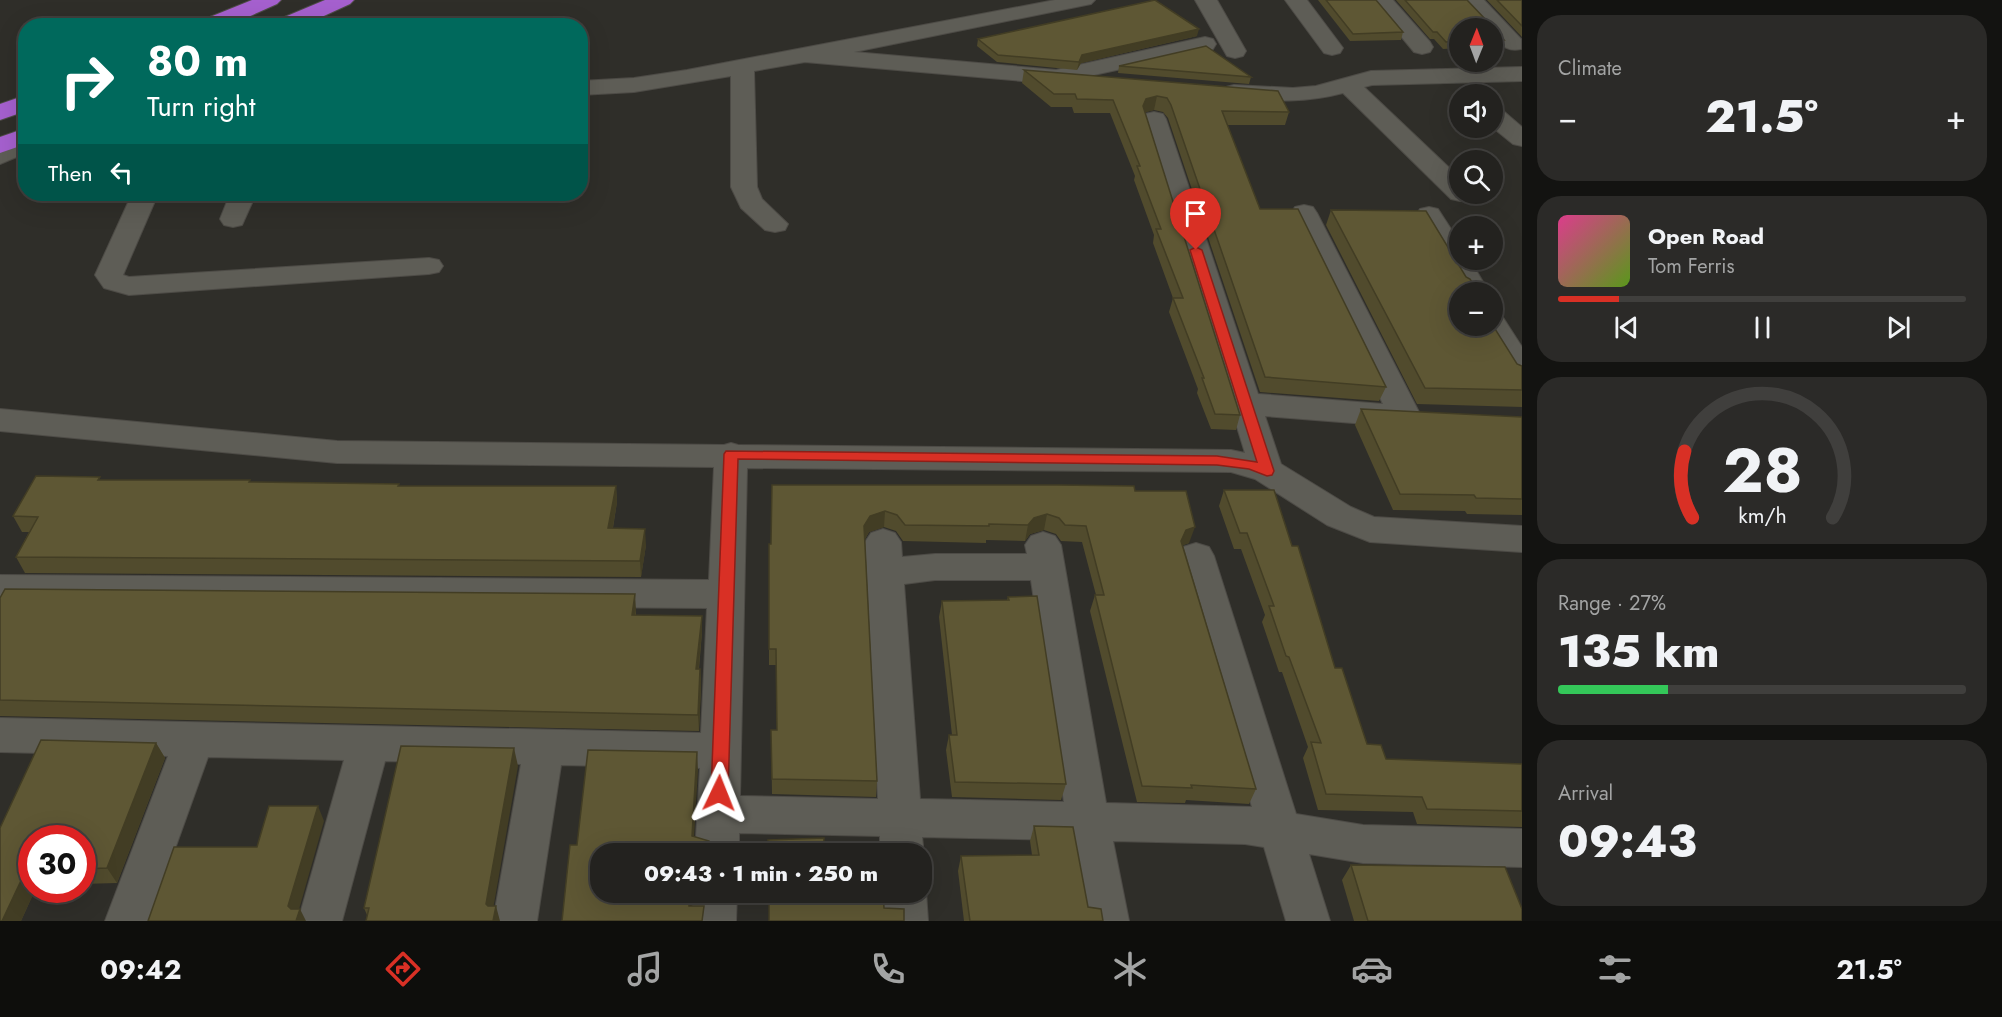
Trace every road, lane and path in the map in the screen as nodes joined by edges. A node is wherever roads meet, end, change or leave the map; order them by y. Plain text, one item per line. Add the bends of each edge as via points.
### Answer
1 (270, 0) edge
2 (343, 0) edge
3 (1084, 0) edge
4 (1206, 0) edge
5 (1296, 0) edge
6 (1382, 0) edge
7 (1472, 0) edge
8 (227, 18) edge
9 (302, 18) edge
10 (1205, 44) edge
11 (1513, 44) dead end
12 (1422, 47) dead end
13 (1332, 48) dead end
14 (1235, 51) dead end
15 (805, 55) junction
16 (742, 67) junction
17 (1522, 74) edge
18 (1448, 75) junction
19 (1055, 77) junction
20 (1124, 83) edge
21 (1347, 84) junction
22 (1458, 84) edge
23 (588, 87) edge
24 (1214, 90) edge
25 (18, 105) edge
26 (0, 112) edge
27 (1154, 118) dead end
28 (1503, 123) edge
29 (18, 138) edge
30 (1522, 139) edge
31 (0, 146) edge
32 (18, 147) edge
33 (0, 156) edge
34 (1449, 183) edge
35 (142, 201) edge
36 (240, 201) edge
37 (1304, 213) dead end
38 (1429, 215) edge
39 (233, 219) dead end
40 (775, 224) dead end
41 (429, 266) dead end
42 (1469, 282) edge
43 (1500, 336) edge
44 (1522, 372) edge
45 (1245, 404) junction
46 (0, 420) edge
47 (731, 454) junction
48 (1267, 471) junction
49 (1522, 539) edge
50 (1196, 556) dead end
51 (0, 589) edge
52 (726, 594) junction
53 (0, 735) edge
54 (194, 739) junction
55 (369, 743) junction
56 (544, 747) junction
57 (721, 751) junction
58 (1088, 822) junction
59 (1281, 830) junction
60 (718, 834) edge
61 (901, 835) edge
62 (1522, 848) edge
63 (715, 903) edge
64 (905, 903) edge
65 (127, 921) edge
66 (320, 921) edge
67 (516, 921) edge
68 (714, 921) edge
69 (906, 921) edge
70 (1107, 921) edge
71 (1308, 921) edge

1 - 8 highway
2 - 9 highway
3 - 15 street
4 - 14 street
5 - 13 street
6 - 12 street
7 - 11 street
10 - 19 street
15 - 16 street
15 - 19 street
16 - 23 street
16 - 40 street via 744,187 750,202
17 - 18 street
18 - 21 street via 1391,77
18 - 22 street
19 - 20 street
21 - 24 street via 1293,95
21 - 34 street
25 - 26 highway
27 - 45 street
28 - 30 street
29 - 31 highway
32 - 33 street
35 - 41 street via 109,274 114,282 129,286
36 - 39 street
37 - 45 street via 1417,416
38 - 42 street
43 - 44 street
45 - 48 street
46 - 47 street via 337,452
47 - 48 street via 1222,461
47 - 52 street
48 - 49 street via 1339,516 1370,529
50 - 59 street
51 - 52 street
52 - 57 street
53 - 54 street
54 - 55 street
54 - 65 street
55 - 56 street
55 - 66 street
56 - 57 street
56 - 67 street
57 - 60 street
58 - 59 street via 1245,825
58 - 61 street
58 - 61 street via 1045,556 935,567 884,557
58 - 70 street
59 - 62 street via 1363,844
59 - 71 street
60 - 61 street
63 - 68 street
64 - 69 street

